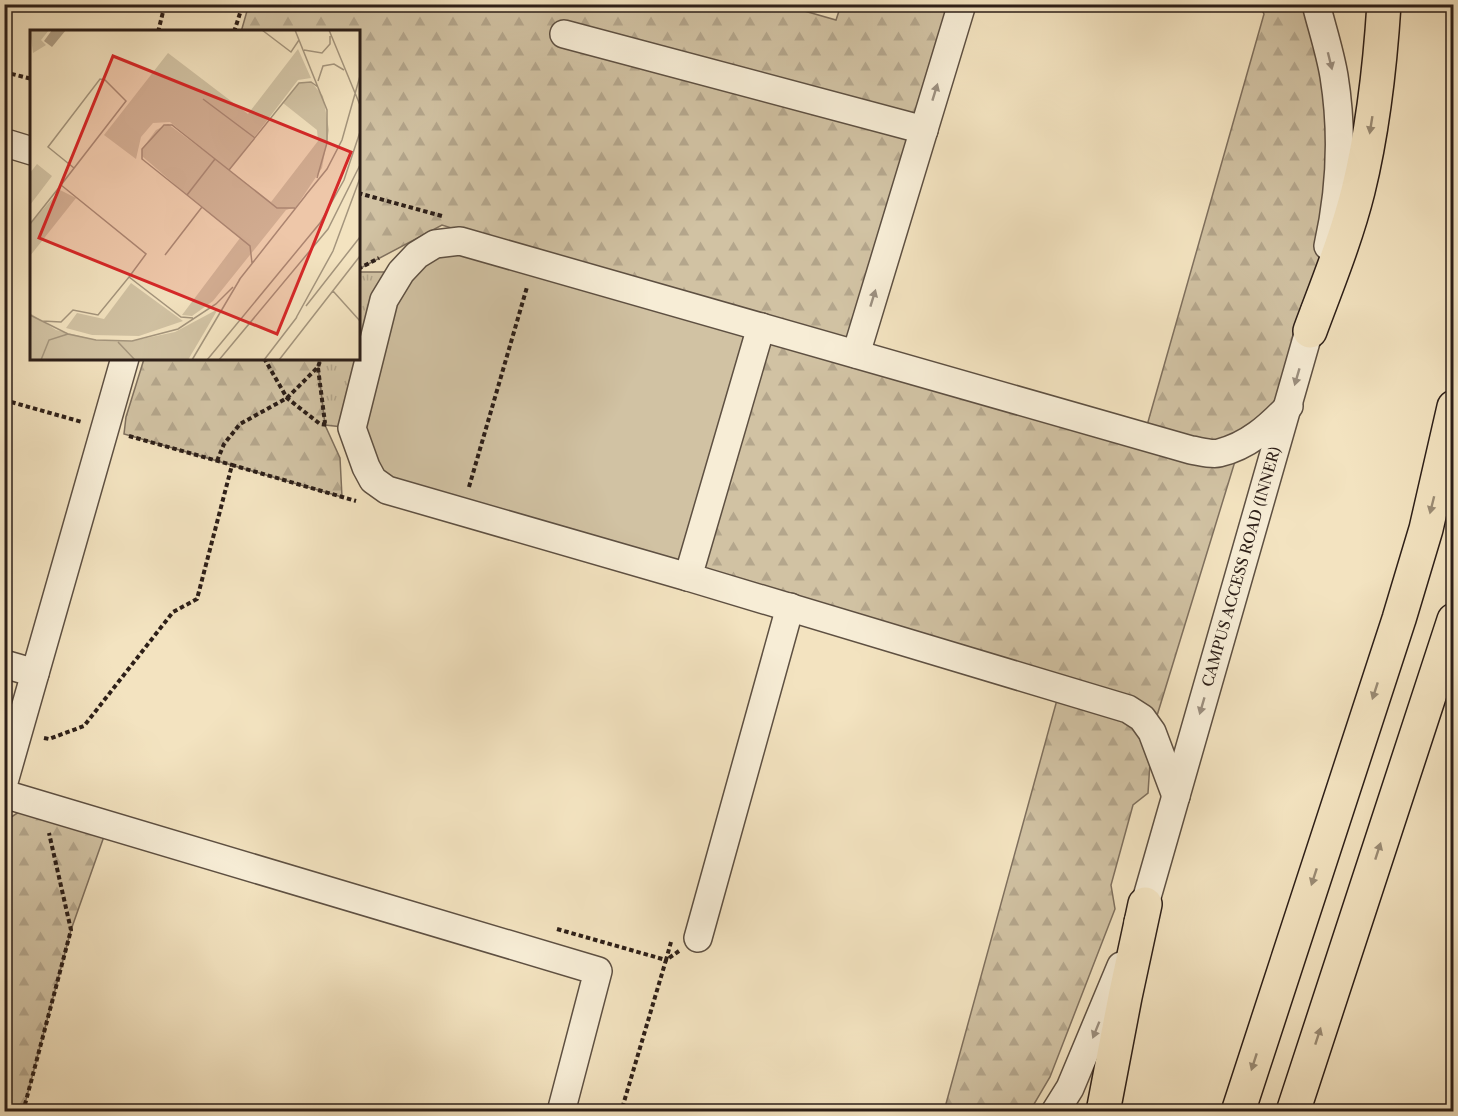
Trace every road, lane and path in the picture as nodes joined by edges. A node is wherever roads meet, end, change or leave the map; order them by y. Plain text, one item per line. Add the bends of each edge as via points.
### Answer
1 (165, 4) edge
2 (243, 4) edge
3 (962, 4) edge
4 (1316, 4) edge
5 (1384, 4) edge
6 (158, 30) edge
7 (235, 30) edge
8 (564, 34) dead end
9 (4, 72) edge
10 (30, 78) edge
11 (924, 130) junction
12 (4, 145) edge
13 (30, 150) edge
14 (360, 194) edge
15 (453, 219) dead end
16 (534, 262) junction
17 (761, 327) junction
18 (1310, 331) junction
19 (856, 354) junction
20 (124, 360) edge
21 (265, 360) edge
22 (320, 360) edge
23 (318, 367) junction
24 (287, 398) junction
25 (4, 400) edge
26 (1288, 406) junction
27 (1454, 407) edge
28 (325, 425) junction
29 (352, 428) junction
30 (106, 429) junction
31 (218, 461) junction
32 (232, 465) junction
33 (365, 503) dead end
34 (462, 512) junction
35 (688, 576) junction
36 (790, 607) junction
37 (1454, 620) edge
38 (4, 664) edge
39 (35, 673) junction
40 (18, 733) junction
41 (4, 782) edge
42 (4, 794) edge
43 (1176, 796) junction
44 (52, 808) junction
45 (1145, 904) junction
46 (685, 937) junction
47 (23, 1112) edge
48 (561, 1112) edge
49 (1055, 1112) edge
50 (1103, 1112) edge
51 (1238, 1112) edge
52 (1293, 1112) edge

1 - 6 path
2 - 7 path
11 -> 3 street
4 -> 18 street, CAMPUS ACCESS ROAD (INNER) via 1334,77 1339,145 1335,215
5 -> 18 highway via 1376,97 1358,191
8 - 11 street
9 - 10 path
19 -> 11 street
12 - 13 street
14 - 15 path
16 - 17 street
16 - 29 street via 460,241 435,244 417,255 384,300
16 - 34 path
17 - 19 street
17 - 35 street
18 -> 26 street, CAMPUS ACCESS ROAD (INNER)
19 - 26 street via 1191,450 1217,454 1264,431
20 - 30 street
21 - 24 path
22 - 23 path
23 - 24 path
23 - 28 path
24 - 28 path
24 - 31 path via 240,424 224,444
25 - 30 path
26 -> 43 street, CAMPUS ACCESS ROAD (INNER)
27 -> 51 highway via 1426,529 1402,608
28 - 29 path
29 - 34 street via 373,480 387,490
30 - 31 path
30 - 39 street
31 - 32 path
32 - 33 path
32 - 40 path via 197,599 173,612 84,726 49,739
34 - 35 street
35 - 36 street
36 - 43 street via 1128,709 1142,718 1152,732
36 - 46 street
52 -> 37 highway
38 - 39 street
39 - 40 street
40 - 41 street
42 - 44 street
43 - 45 street, CAMPUS ACCESS ROAD (INNER)
44 - 47 path via 47,827 71,930
44 - 48 street via 598,971
45 -> 49 street, CAMPUS ACCESS ROAD (INNER) via 1089,1046
45 - 50 highway
46 - 46 path via 666,960

